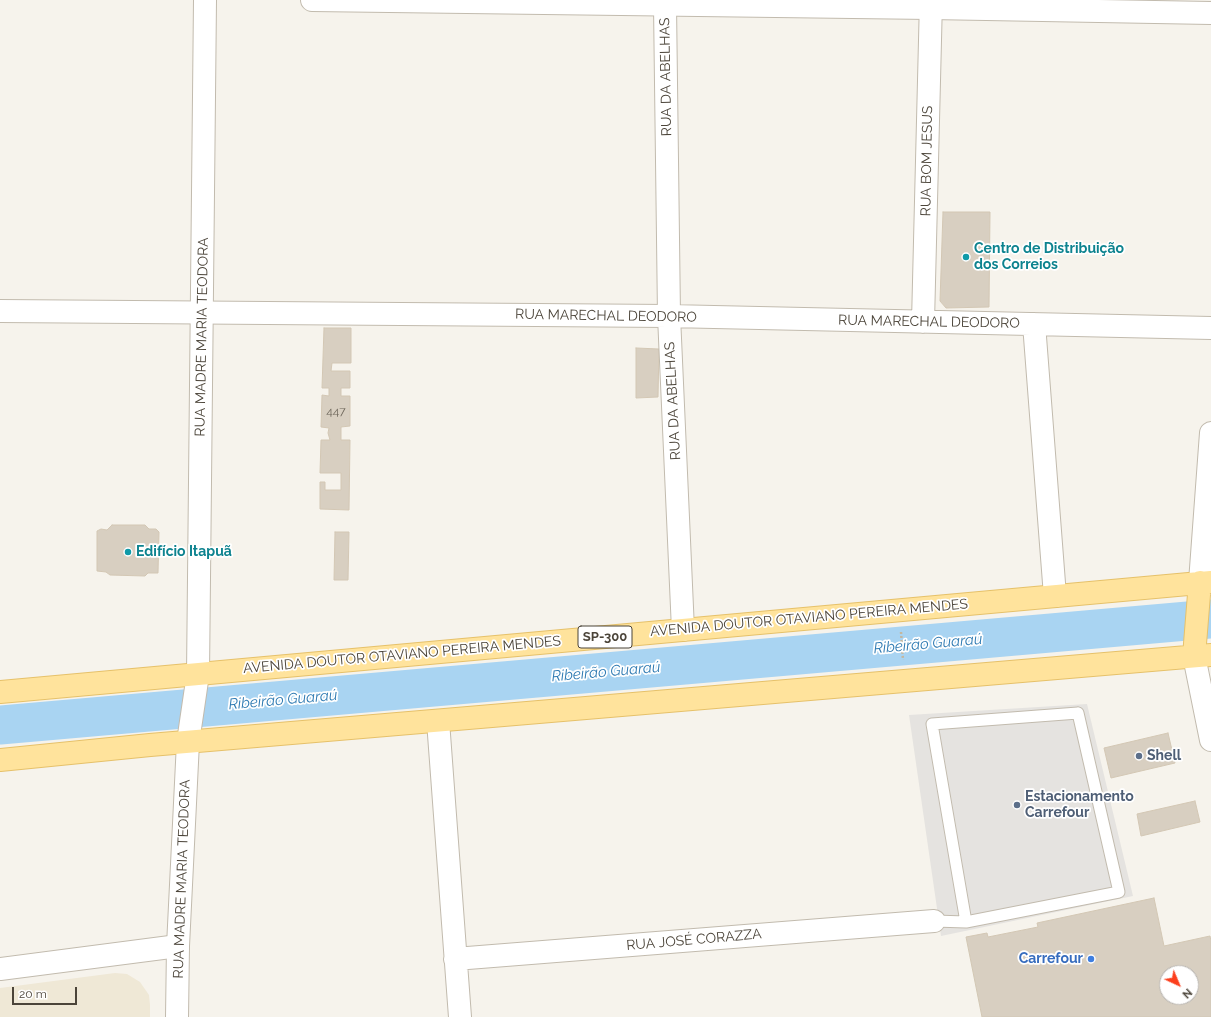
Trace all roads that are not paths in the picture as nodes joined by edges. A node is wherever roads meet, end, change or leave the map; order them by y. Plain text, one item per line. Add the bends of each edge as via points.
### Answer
1 (205, 0) edge
2 (312, 0) edge
3 (930, 4) edge
4 (665, 5) junction
5 (1211, 13) edge
6 (0, 311) edge
7 (202, 313) junction
8 (669, 316) junction
9 (923, 322) junction
10 (1034, 324) junction
11 (1211, 328) edge
12 (1211, 433) edge
13 (1205, 582) edge
14 (1055, 596) junction
15 (684, 630) junction
16 (1200, 650) edge
17 (197, 681) junction
18 (0, 692) edge
19 (438, 720) junction
20 (189, 735) junction
21 (1211, 740) edge
22 (0, 760) edge
23 (934, 920) joint
24 (966, 922) junction
25 (178, 946) junction
26 (455, 959) junction
27 (0, 969) edge
28 (178, 1017) edge
29 (460, 1017) edge

1 - 7 street, RUA MADRE MARIA TEODORA
2 - 4 street
3 - 4 street
3 - 5 street
3 - 9 street, RUA BOM JESUS
4 - 8 street, RUA DA ABELHAS
6 - 7 street, RUA MARECHAL DEODORO
7 - 8 street, RUA MARECHAL DEODORO
7 - 17 street, RUA MADRE MARIA TEODORA
8 - 9 street, RUA MARECHAL DEODORO
8 - 15 street, RUA DA ABELHAS
9 - 10 street, RUA MARECHAL DEODORO
10 - 11 street, RUA MARECHAL DEODORO
10 - 14 street
12 - 13 street
13 - 14 main road, AVENIDA DOUTOR OTAVIANO PEREIRA MENDES / SP-300
13 - 16 main road via 1198,606
14 - 15 main road, AVENIDA DOUTOR OTAVIANO PEREIRA MENDES / SP-300
15 - 17 main road, AVENIDA DOUTOR OTAVIANO PEREIRA MENDES / SP-300
16 - 19 main road
16 - 21 street
17 - 18 main road, AVENIDA DOUTOR OTAVIANO PEREIRA MENDES / SP-300
17 - 20 street, RUA MADRE MARIA TEODORA
19 - 20 main road
19 - 26 street
20 - 22 main road
20 - 25 street, RUA MADRE MARIA TEODORA
23 - 24 lane
23 - 26 street, RUA JOSÉ CORAZZA
24 - 24 lane via 932,724 1078,714 1119,892
25 - 27 street
25 - 28 street, RUA MADRE MARIA TEODORA
26 - 29 street

